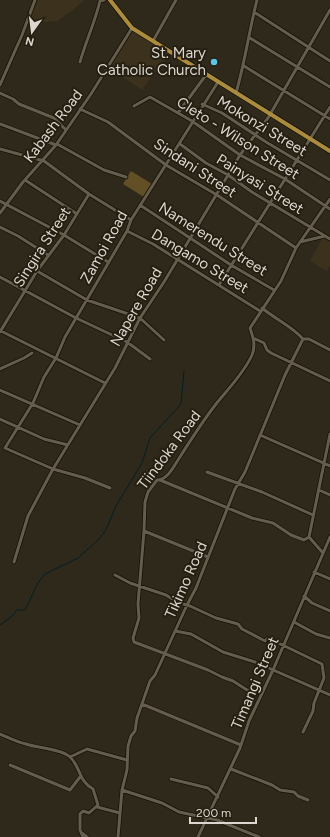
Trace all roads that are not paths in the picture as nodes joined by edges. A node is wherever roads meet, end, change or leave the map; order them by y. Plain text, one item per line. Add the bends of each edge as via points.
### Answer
1 (34, 0) edge
2 (104, 0) edge
3 (110, 0) edge
4 (176, 0) edge
5 (257, 0) edge
6 (330, 10) edge
7 (254, 12) junction
8 (132, 28) junction
9 (250, 38) junction
10 (153, 41) junction
11 (310, 47) junction
12 (330, 61) edge
13 (80, 62) dead end
14 (244, 66) junction
15 (295, 67) junction
16 (206, 75) junction
17 (218, 82) junction
18 (0, 85) edge
19 (330, 87) edge
20 (283, 90) junction
21 (0, 93) edge
22 (236, 93) junction
23 (202, 104) junction
24 (134, 106) dead end
25 (330, 107) edge
26 (80, 109) junction
27 (178, 113) junction
28 (270, 114) junction
29 (325, 115) junction
30 (330, 119) edge
31 (192, 121) junction
32 (0, 124) edge
33 (66, 130) junction
34 (256, 135) junction
35 (310, 138) junction
36 (57, 144) junction
37 (180, 144) junction
38 (0, 149) edge
39 (330, 151) edge
40 (240, 155) junction
41 (297, 160) junction
42 (44, 161) junction
43 (166, 166) junction
44 (228, 175) junction
45 (126, 177) dead end
46 (285, 179) junction
47 (25, 180) junction
48 (330, 180) edge
49 (89, 194) junction
50 (216, 195) junction
51 (330, 199) edge
52 (0, 201) edge
53 (270, 202) junction
54 (6, 204) junction
55 (140, 205) junction
56 (325, 206) junction
57 (330, 209) edge
58 (0, 213) edge
59 (77, 214) junction
60 (131, 220) junction
61 (258, 223) junction
62 (0, 227) edge
63 (311, 227) junction
64 (127, 231) junction
65 (64, 235) junction
66 (325, 236) junction
67 (190, 238) junction
68 (330, 240) edge
69 (300, 242) junction
70 (296, 248) junction
71 (48, 255) junction
72 (177, 260) junction
73 (108, 262) junction
74 (231, 265) junction
75 (37, 272) junction
76 (0, 277) edge
77 (219, 285) junction
78 (26, 290) junction
79 (274, 290) junction
80 (87, 300) junction
81 (261, 309) junction
82 (76, 318) junction
83 (140, 318) junction
84 (0, 331) edge
85 (254, 338) junction
86 (303, 338) junction
87 (164, 340) dead end
88 (127, 342) junction
89 (330, 350) edge
90 (32, 353) dead end
91 (56, 358) junction
92 (150, 359) dead end
93 (291, 362) junction
94 (0, 369) edge
95 (330, 381) edge
96 (105, 383) junction
97 (0, 390) edge
98 (33, 403) junction
99 (0, 419) edge
100 (80, 425) junction
101 (18, 428) junction
102 (260, 434) junction
103 (330, 434) edge
104 (0, 445) edge
105 (68, 445) junction
106 (5, 448) junction
107 (325, 462) junction
108 (330, 466) edge
109 (53, 469) junction
110 (207, 472) dead end
111 (160, 480) junction
112 (238, 483) junction
113 (110, 488) dead end
114 (319, 490) junction
115 (330, 495) edge
116 (228, 508) junction
117 (313, 515) junction
118 (144, 531) junction
119 (309, 537) junction
120 (330, 537) edge
121 (325, 548) junction
122 (330, 550) edge
123 (323, 553) junction
124 (208, 557) junction
125 (14, 562) dead end
126 (314, 572) junction
127 (115, 575) dead end
128 (330, 579) edge
129 (139, 586) junction
130 (304, 596) junction
131 (186, 605) junction
132 (330, 611) edge
133 (294, 622) junction
134 (175, 631) junction
135 (330, 638) edge
136 (283, 646) junction
137 (165, 653) junction
138 (273, 670) junction
139 (318, 691) junction
140 (262, 693) junction
141 (330, 695) edge
142 (142, 704) junction
143 (303, 732) dead end
144 (0, 734) edge
145 (241, 745) junction
146 (70, 757) junction
147 (127, 760) junction
148 (10, 765) dead end
149 (231, 769) junction
150 (80, 777) junction
151 (171, 779) dead end
152 (122, 790) junction
153 (218, 797) junction
154 (308, 800) dead end
155 (97, 808) junction
156 (120, 813) junction
157 (208, 817) junction
158 (83, 835) edge
159 (87, 837) edge
160 (118, 837) edge
161 (198, 837) edge
162 (259, 837) edge

1 - 18 street
2 - 13 street via 100,1 95,24
3 - 8 main road
4 - 10 street
5 - 7 street
6 - 11 street, Napere Road via 319,26
7 - 9 street
7 - 11 street
8 - 10 main road
8 - 26 street, Kabash Road
9 - 14 street via 244,53
9 - 15 street
10 - 16 main road
11 - 12 street
11 - 15 street, Napere Road
14 - 20 street
14 - 22 street
15 - 19 street
15 - 20 street, Napere Road
16 - 17 main road
16 - 27 street
17 - 22 main road
17 - 23 street, Zamoi Road
20 - 28 street, Napere Road
20 - 29 street
21 - 33 street via 54,118
22 - 28 main road
23 - 31 street, Zamoi Road
23 - 34 street, Mokonzi Street via 222,112
24 - 27 street, Cleto - Wilson Street via 150,97
25 - 29 street
26 - 33 street, Kabash Road
26 - 43 street, Sindani Street via 108,122
27 - 31 street, Cleto - Wilson Street
28 - 34 street, Napere Road
28 - 35 main road
29 - 30 street
29 - 35 street
31 - 37 street, Zamoi Road
31 - 40 street, Cleto - Wilson Street
32 - 36 street
33 - 36 street, Kabash Road
34 - 40 street, Napere Road
34 - 41 street, Mokonzi Street
35 - 39 main road
35 - 41 street
36 - 42 street, Kabash Road
36 - 45 street via 104,170
37 - 43 street, Zamoi Road
37 - 44 street, Painyasi Street
38 - 42 street
40 - 44 street, Napere Road
40 - 46 street, Cleto - Wilson Street
41 - 46 street
41 - 48 street, Mokonzi Street
42 - 47 street, Kabash Road
42 - 49 street
43 - 50 street, Sindani Street
43 - 55 street, Zamoi Road
44 - 50 street, Napere Road
44 - 53 street, Painyasi Street
46 - 53 street
46 - 56 street, Cleto - Wilson Street
47 - 54 street, Kabash Road
47 - 59 street
49 - 59 street, Singira Street
49 - 60 street
50 - 61 street, Sindani Street
50 - 67 street, Napere Road
51 - 56 street
52 - 54 street
53 - 61 street
53 - 63 street, Painyasi Street
54 - 58 street, Kabash Road
54 - 65 street
55 - 60 street, Zamoi Road
55 - 67 street, Namerendu Street
56 - 57 street, Cleto - Wilson Street
56 - 63 street
59 - 65 street, Singira Street
60 - 64 street, Zamoi Road
61 - 70 street, Sindani Street
61 - 74 street
62 - 71 street
63 - 66 street, Painyasi Street
63 - 69 street
64 - 72 street, Dangamo Street
64 - 73 street, Zamoi Road
65 - 71 street, Singira Street
65 - 73 street
66 - 68 street, Painyasi Street
66 - 69 street
67 - 72 street, Napere Road
67 - 74 street, Namerendu Street
69 - 70 street
70 - 79 street via 284,276
71 - 75 street, Singira Street
72 - 77 street, Dangamo Street
72 - 83 street, Napere Road
73 - 80 street, Zamoi Road
74 - 77 street
74 - 79 street, Namerendu Street
75 - 78 street, Singira Street
75 - 80 street
76 - 78 street
77 - 81 street, Dangamo Street
78 - 82 street
78 - 84 street, Singira Street
79 - 81 street
80 - 82 street, Zamoi Road
80 - 83 street
81 - 85 street, Tiindoka Road via 250,328
81 - 86 street, Dangamo Street
82 - 88 street
82 - 91 street, Zamoi Road
83 - 87 street
83 - 88 street, Napere Road
84 - 91 street
85 - 93 street via 264,343 267,350
85 - 111 street, Tiindoka Road via 251,357 168,474
86 - 89 street, Dangamo Street
86 - 93 street, Tikimo Road
88 - 92 street
88 - 96 street, Napere Road
90 - 94 street
91 - 96 street
91 - 98 street, Zamoi Road via 44,377
93 - 95 street
93 - 102 street, Tikimo Road
96 - 100 street, Napere Road
97 - 98 street
98 - 100 street
98 - 101 street, Zamoi Road
99 - 101 street
100 - 105 street, Napere Road
101 - 105 street via 44,439
101 - 106 street, Zamoi Road
102 - 107 street via 307,457
102 - 112 street, Tikimo Road
103 - 107 street
104 - 106 street
105 - 109 street, Napere Road
106 - 109 street
107 - 108 street
107 - 114 street
109 - 113 street
109 - 125 street, Napere Road via 28,516
110 - 112 street
111 - 116 street
111 - 118 street, Tiindoka Road via 157,480 148,492
112 - 116 street, Tikimo Road
112 - 117 street
114 - 115 street
114 - 117 street
116 - 119 street via 273,523 304,540
116 - 124 street, Tikimo Road
117 - 119 street
118 - 124 street
118 - 129 street, Tiindoka Road
119 - 123 street
120 - 121 street, Timangi Street
121 - 122 street
121 - 123 street, Timangi Street
123 - 126 street, Timangi Street
124 - 131 street, Tikimo Road via 196,588
126 - 128 street
126 - 130 street, Timangi Street
127 - 129 street
129 - 131 street
129 - 137 street, Tiindoka Road via 139,618 134,642
130 - 132 street via 312,603
130 - 133 street, Timangi Street
131 - 134 street, Tikimo Road
131 - 136 street via 220,620 238,624 262,640 268,638
133 - 135 street via 316,634
133 - 136 street, Timangi Street
134 - 137 street, Tikimo Road
134 - 138 street via 191,634 223,652
136 - 138 street, Timangi Street
136 - 139 street via 322,664 324,678
137 - 140 street via 233,681 247,690
137 - 142 street, Tikimo Road via 150,681
138 - 139 street
138 - 140 street, Timangi Street
139 - 141 street
139 - 143 street via 314,711
140 - 145 street, Timangi Street
142 - 145 street
142 - 147 street, Tikimo Road via 128,746
144 - 146 street via 27,745 39,746
145 - 149 street, Timangi Street
146 - 147 street via 87,750
146 - 150 street
147 - 152 street, Tikimo Road
148 - 150 street via 70,790
149 - 153 street, Timangi Street
149 - 154 street via 280,790 294,792
150 - 155 street via 86,785 94,789
151 - 153 street via 208,788
152 - 156 street, Tikimo Road
152 - 157 street via 162,803 179,812
153 - 157 street, Timangi Street
155 - 156 street
155 - 158 street via 89,813 80,814 80,830
156 - 160 street, Tikimo Road
157 - 161 street, Timangi Street
157 - 162 street
158 - 159 street

